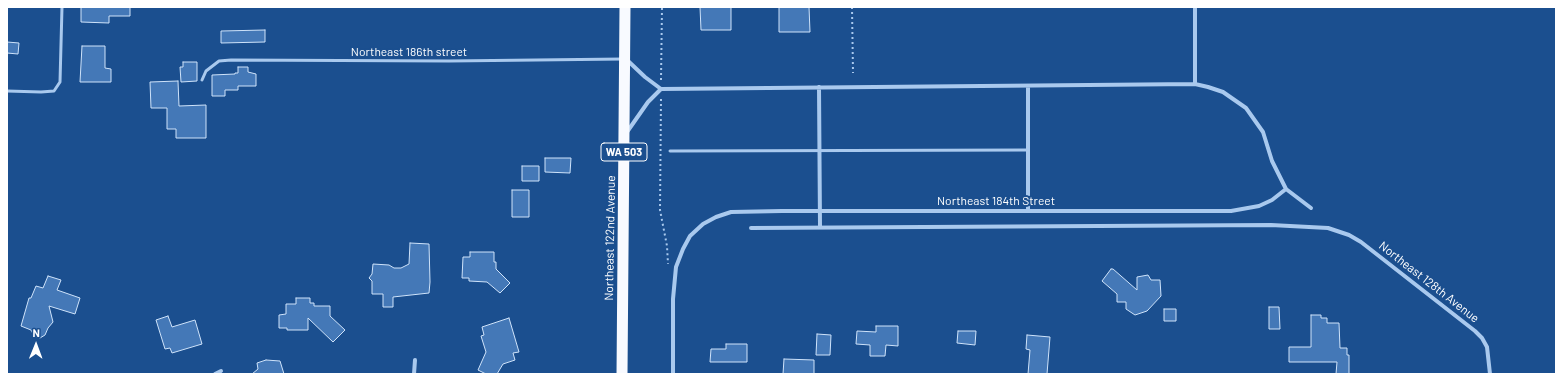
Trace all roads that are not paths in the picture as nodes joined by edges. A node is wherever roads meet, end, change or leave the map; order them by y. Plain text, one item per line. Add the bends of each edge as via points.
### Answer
1 (62, 7) edge
2 (625, 7) edge
3 (1195, 7) edge
4 (625, 58) junction
5 (202, 80) dead end
6 (1195, 84) junction
7 (1028, 86) junction
8 (819, 87) junction
9 (661, 88) junction
10 (7, 91) edge
11 (624, 136) junction
12 (1028, 150) junction
13 (670, 151) dead end
14 (820, 151) junction
15 (1286, 189) junction
16 (1311, 208) dead end
17 (820, 210) junction
18 (1028, 211) junction
19 (820, 227) junction
20 (751, 228) dead end
21 (415, 360) dead end
22 (221, 371) dead end
23 (215, 374) edge
24 (414, 374) edge
25 (622, 374) edge
26 (673, 374) edge
27 (1490, 374) edge

1 - 10 lane via 60,82 54,91
2 - 4 highway, Northeast 122nd Avenue / WA 503
3 - 6 street
4 - 5 lane, Northeast 186th street via 449,62 231,60 219,61 206,70
4 - 9 street via 645,78
4 - 11 highway, Northeast 122nd Avenue / WA 503
6 - 7 street
6 - 15 street via 1224,92 1256,119 1264,132 1272,161
7 - 8 street
7 - 12 street
8 - 9 street
8 - 14 street
9 - 11 street
11 - 25 highway, Northeast 122nd Avenue / WA 503
12 - 14 lane
12 - 18 street
13 - 14 lane
14 - 17 street
15 - 16 street
15 - 18 street, Northeast 184th Street via 1259,206 1231,211
17 - 18 street, Northeast 184th Street
17 - 19 street
17 - 26 street, Northeast 184th Street via 731,212 703,224 690,236 676,267 673,299
19 - 20 street
19 - 27 street, Northeast 128th Avenue via 1271,225 1328,228 1361,242 1475,331 1487,347
21 - 24 street
22 - 23 street

